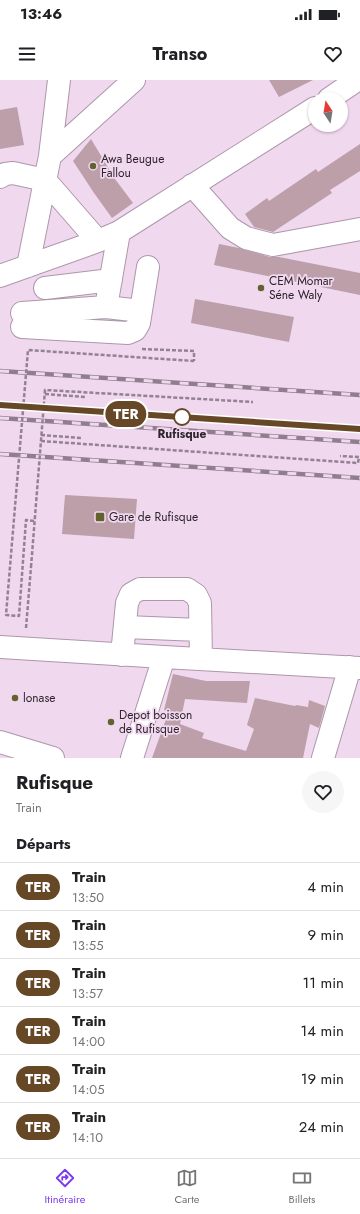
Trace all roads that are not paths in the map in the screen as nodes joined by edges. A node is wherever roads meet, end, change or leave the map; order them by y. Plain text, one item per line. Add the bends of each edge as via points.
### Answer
1 (59, 80) edge
2 (134, 80) edge
3 (357, 80) edge
4 (339, 92) edge
5 (308, 112) edge
6 (50, 156) junction
7 (0, 177) edge
8 (45, 180) junction
9 (192, 185) junction
10 (360, 229) edge
11 (118, 232) junction
12 (98, 241) junction
13 (28, 266) junction
14 (148, 267) dead end
15 (0, 276) edge
16 (111, 280) junction
17 (45, 288) dead end
18 (99, 308) junction
19 (141, 311) junction
20 (22, 320) dead end
21 (49, 320) junction
22 (91, 331) junction
23 (125, 627) junction
24 (200, 630) junction
25 (0, 647) edge
26 (122, 654) junction
27 (164, 657) junction
28 (201, 659) junction
29 (355, 667) edge
30 (0, 742) edge
31 (53, 758) edge
32 (132, 758) edge
33 (323, 758) edge

1 - 6 street
2 - 6 street
3 - 4 street
5 - 9 street
6 - 8 street
7 - 8 street via 13,173
8 - 12 street
8 - 13 street
9 - 10 street via 230,228 246,238 273,245
9 - 11 street
11 - 12 street
11 - 16 street
12 - 13 street
13 - 15 street
14 - 19 street
16 - 17 street
16 - 18 street
18 - 19 street
18 - 21 street
18 - 22 street
19 - 22 street via 135,330 128,333
20 - 21 street
21 - 22 street
23 - 24 street
23 - 24 street via 127,603 131,594 140,589 186,589 196,595 200,603
23 - 26 street
24 - 28 street
25 - 26 street
26 - 27 street
27 - 28 street
27 - 32 street
28 - 29 street
29 - 33 street
30 - 31 street

